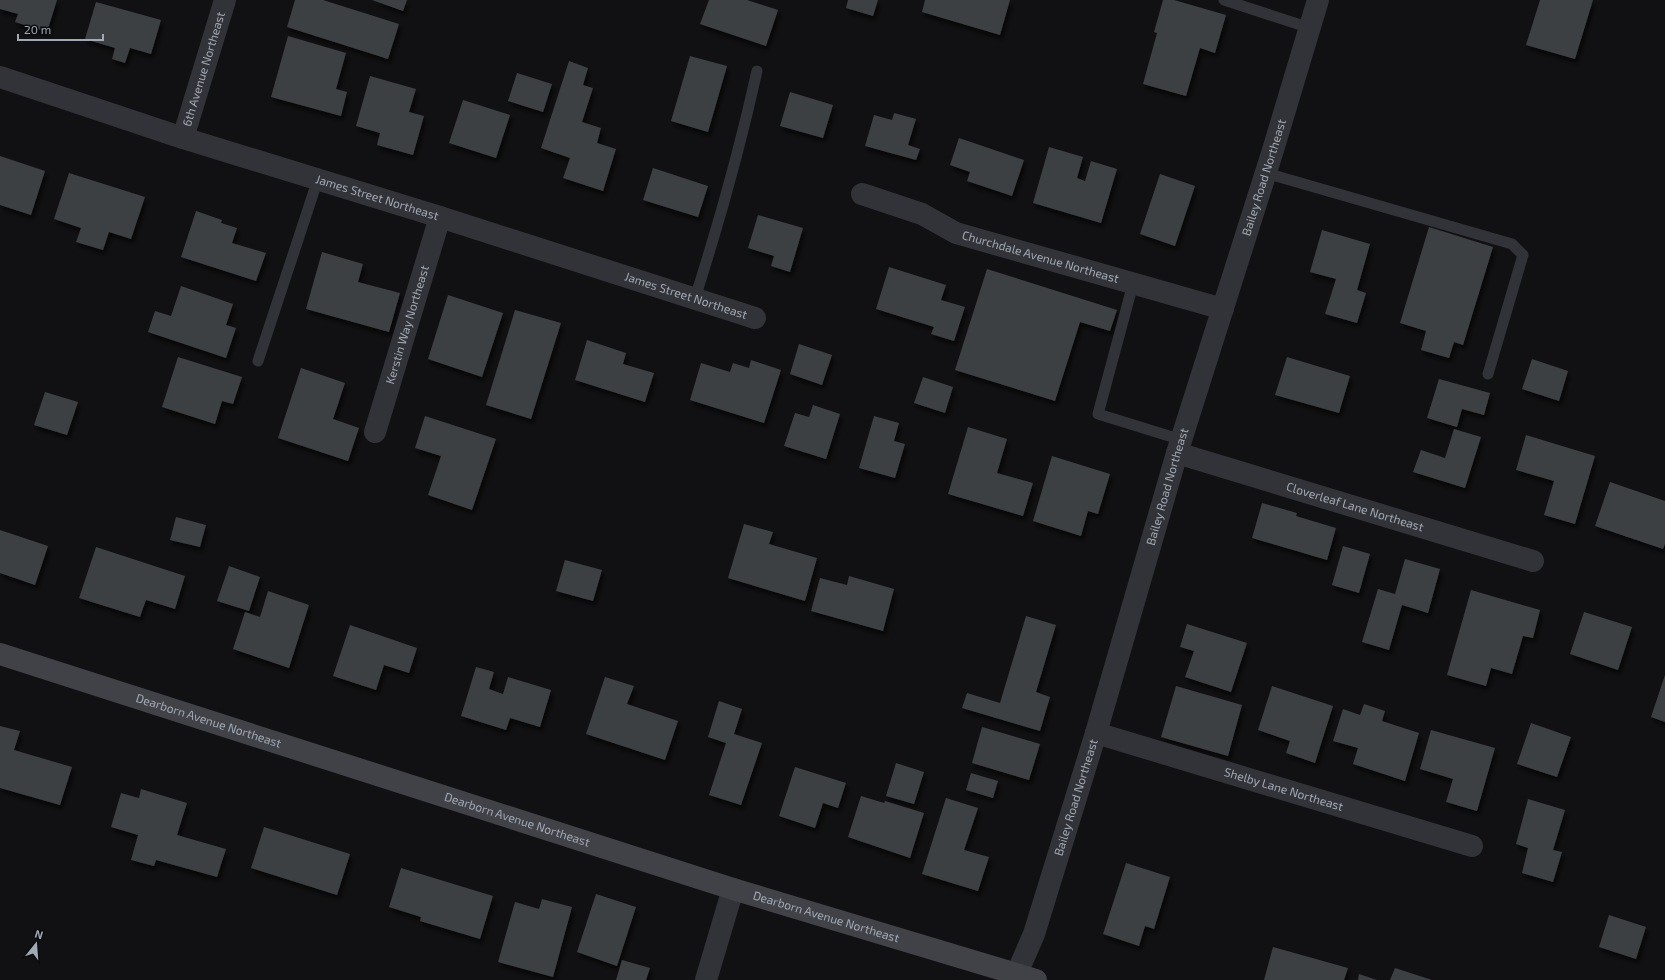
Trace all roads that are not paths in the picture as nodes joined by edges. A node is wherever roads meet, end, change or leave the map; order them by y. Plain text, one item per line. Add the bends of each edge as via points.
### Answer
1 (225, 0) edge
2 (1224, 0) edge
3 (1318, 0) edge
4 (1310, 28) junction
5 (757, 71) dead end
6 (0, 77) edge
7 (183, 138) junction
8 (1266, 173) junction
9 (318, 179) junction
10 (862, 194) dead end
11 (440, 217) junction
12 (1133, 284) junction
13 (695, 298) junction
14 (1222, 309) junction
15 (754, 318) dead end
16 (258, 361) dead end
17 (1488, 374) dead end
18 (375, 432) dead end
19 (1179, 446) junction
20 (1533, 561) dead end
21 (0, 654) edge
22 (1096, 732) junction
23 (1472, 846) dead end
24 (733, 889) junction
25 (1022, 978) edge
26 (706, 980) edge

1 - 7 street, 6th Avenue Northeast
2 - 4 lane
3 - 4 street, Bailey Road Northeast
4 - 8 street, Bailey Road Northeast
5 - 13 lane via 723,210
6 - 7 street, James Street Northeast
7 - 9 street, James Street Northeast
8 - 14 street, Bailey Road Northeast
8 - 17 lane via 1512,244 1523,256
9 - 11 street, James Street Northeast
9 - 16 lane
10 - 12 street, Churchdale Avenue Northeast via 922,214 956,233
11 - 13 street, James Street Northeast
11 - 18 street, Kerstin Way Northeast
12 - 14 street, Churchdale Avenue Northeast
12 - 19 lane via 1098,414
13 - 15 street, James Street Northeast
14 - 19 street, Bailey Road Northeast
19 - 20 street, Cloverleaf Lane Northeast
19 - 22 street, Bailey Road Northeast
21 - 24 street, Dearborn Avenue Northeast
22 - 23 street, Shelby Lane Northeast
22 - 25 street, Bailey Road Northeast
24 - 25 street, Dearborn Avenue Northeast
24 - 26 street

